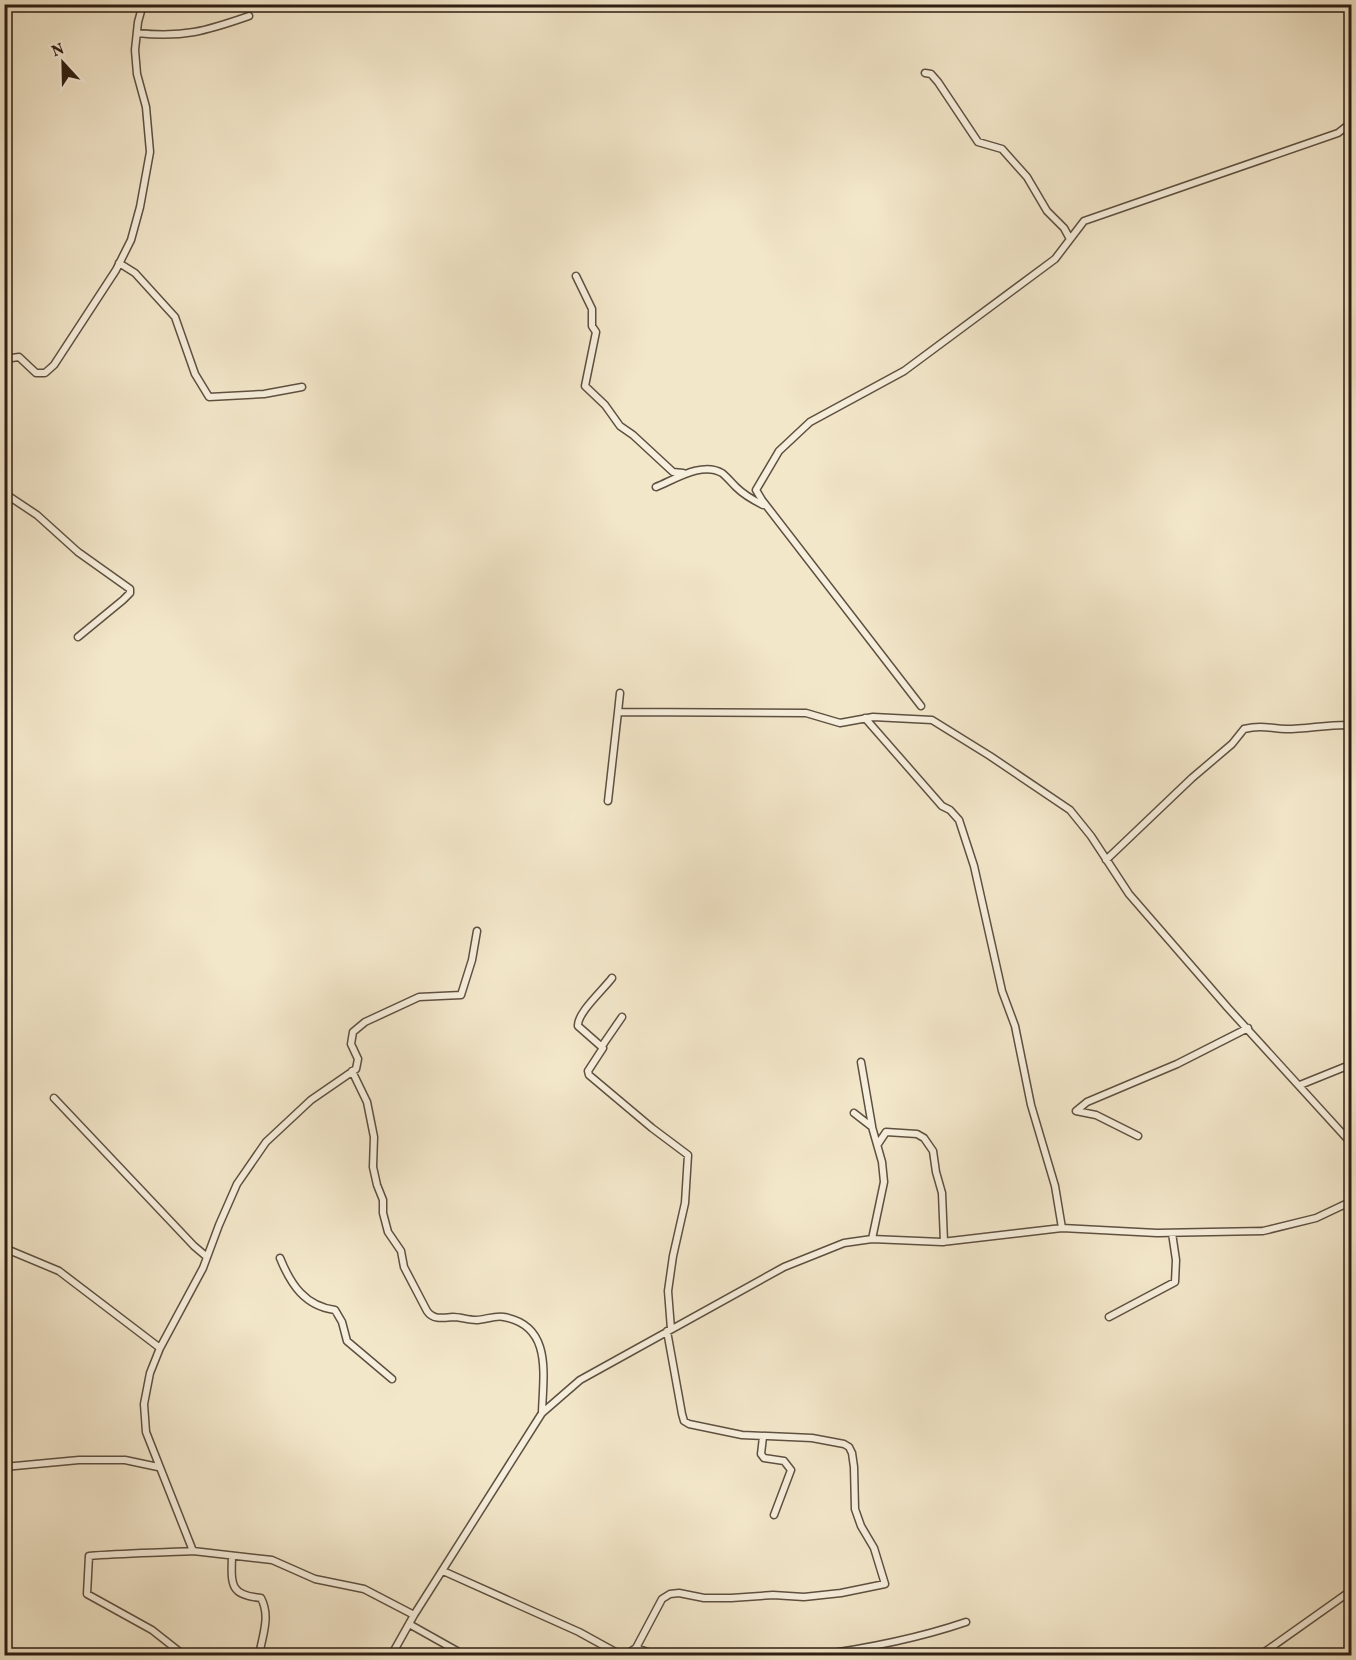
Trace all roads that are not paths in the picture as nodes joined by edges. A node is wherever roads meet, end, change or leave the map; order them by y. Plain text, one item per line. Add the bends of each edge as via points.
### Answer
1 (143, 4) edge
2 (249, 16) dead end
3 (137, 33) junction
4 (925, 73) dead end
5 (1352, 122) edge
6 (1070, 239) junction
7 (120, 263) junction
8 (576, 276) dead end
9 (4, 359) edge
10 (303, 387) dead end
11 (683, 474) junction
12 (656, 487) dead end
13 (4, 493) edge
14 (762, 500) junction
15 (78, 637) dead end
16 (620, 693) dead end
17 (921, 706) dead end
18 (618, 712) junction
19 (865, 718) junction
20 (1352, 725) edge
21 (608, 801) dead end
22 (1106, 860) junction
23 (477, 931) dead end
24 (612, 978) dead end
25 (622, 1017) dead end
26 (1248, 1028) junction
27 (602, 1046) junction
28 (861, 1062) dead end
29 (1352, 1064) edge
30 (352, 1071) junction
31 (1300, 1085) junction
32 (54, 1098) dead end
33 (854, 1113) dead end
34 (872, 1127) junction
35 (1138, 1136) dead end
36 (878, 1144) junction
37 (1352, 1144) edge
38 (1352, 1201) edge
39 (1062, 1228) junction
40 (1172, 1233) junction
41 (872, 1239) junction
42 (944, 1242) junction
43 (4, 1248) edge
44 (207, 1257) junction
45 (280, 1258) dead end
46 (1109, 1317) dead end
47 (669, 1330) junction
48 (160, 1348) junction
49 (392, 1379) dead end
50 (542, 1413) junction
51 (763, 1437) junction
52 (4, 1467) edge
53 (158, 1467) junction
54 (774, 1515) dead end
55 (193, 1551) junction
56 (232, 1557) junction
57 (443, 1571) junction
58 (1352, 1590) edge
59 (414, 1615) junction
60 (966, 1622) dead end
61 (410, 1624) junction
62 (636, 1648) junction
63 (624, 1655) edge
64 (185, 1656) edge
65 (259, 1656) edge
66 (391, 1656) edge
67 (466, 1656) edge
68 (659, 1656) edge
69 (811, 1656) edge
70 (1259, 1656) edge

1 - 3 street
2 - 3 street via 183,35
3 - 7 street via 137,74 146,107 150,152 140,207
4 - 6 street via 938,82 978,142 1002,149 1027,177
5 - 6 street via 1338,133 1084,221
6 - 14 street via 1055,259 904,371 810,422 779,451 756,490
7 - 9 street via 45,373 36,373 19,357
7 - 10 street via 135,273 175,317 195,374 209,397
8 - 11 street via 592,309 596,332 585,386 620,426 673,472
11 - 12 street
11 - 14 street via 709,470 722,473 752,500 763,505
13 - 15 street via 130,589 123,600
14 - 17 street
16 - 18 street
18 - 19 street via 806,713 840,723
18 - 21 street
19 - 22 street via 932,720 1070,810
19 - 39 street via 961,826 1055,1186
20 - 22 street via 1244,729
22 - 26 street via 1129,894
23 - 30 street via 461,995 419,997 365,1022 353,1032 351,1044 358,1059
24 - 27 street via 577,1023
25 - 27 street
26 - 31 street
26 - 35 street via 1177,1064 1087,1102 1076,1111 1096,1115
27 - 47 street via 588,1071 591,1078 688,1155 685,1203 668,1291
28 - 34 street
29 - 31 street
30 - 44 street via 311,1100 266,1142 237,1184
30 - 50 street via 367,1102 374,1137 373,1167 388,1232 401,1251 404,1267 427,1311 442,1319 501,1316 524,1323 537,1338 543,1360
31 - 37 street
32 - 44 street
33 - 34 street
34 - 36 street
36 - 41 street via 884,1182
36 - 42 street via 886,1132 917,1134 929,1144 942,1193
38 - 40 street via 1316,1218 1263,1231
39 - 40 street
39 - 42 street
40 - 46 street via 1175,1282
41 - 42 street
41 - 47 street via 843,1244 784,1267
43 - 48 street via 59,1271
44 - 48 street
45 - 49 street via 309,1302 335,1310 347,1341
47 - 50 street via 580,1380
47 - 51 street via 684,1420 720,1431
48 - 53 street via 144,1404 146,1432
50 - 57 street
51 - 54 street via 764,1458 784,1461 791,1470
51 - 62 street via 812,1438 849,1447 854,1467 855,1509 874,1548 885,1584 804,1597 704,1598 670,1594 662,1599
52 - 53 street via 126,1460
53 - 55 street
55 - 56 street
55 - 64 street via 89,1556 87,1594 152,1630
56 - 59 street via 272,1560 315,1579 364,1589
56 - 65 street via 231,1574 237,1591 245,1597 261,1598 266,1607
57 - 59 street
57 - 63 street
58 - 70 street
59 - 61 street
60 - 69 street via 938,1632
61 - 66 street
61 - 67 street
62 - 63 street
62 - 68 street

